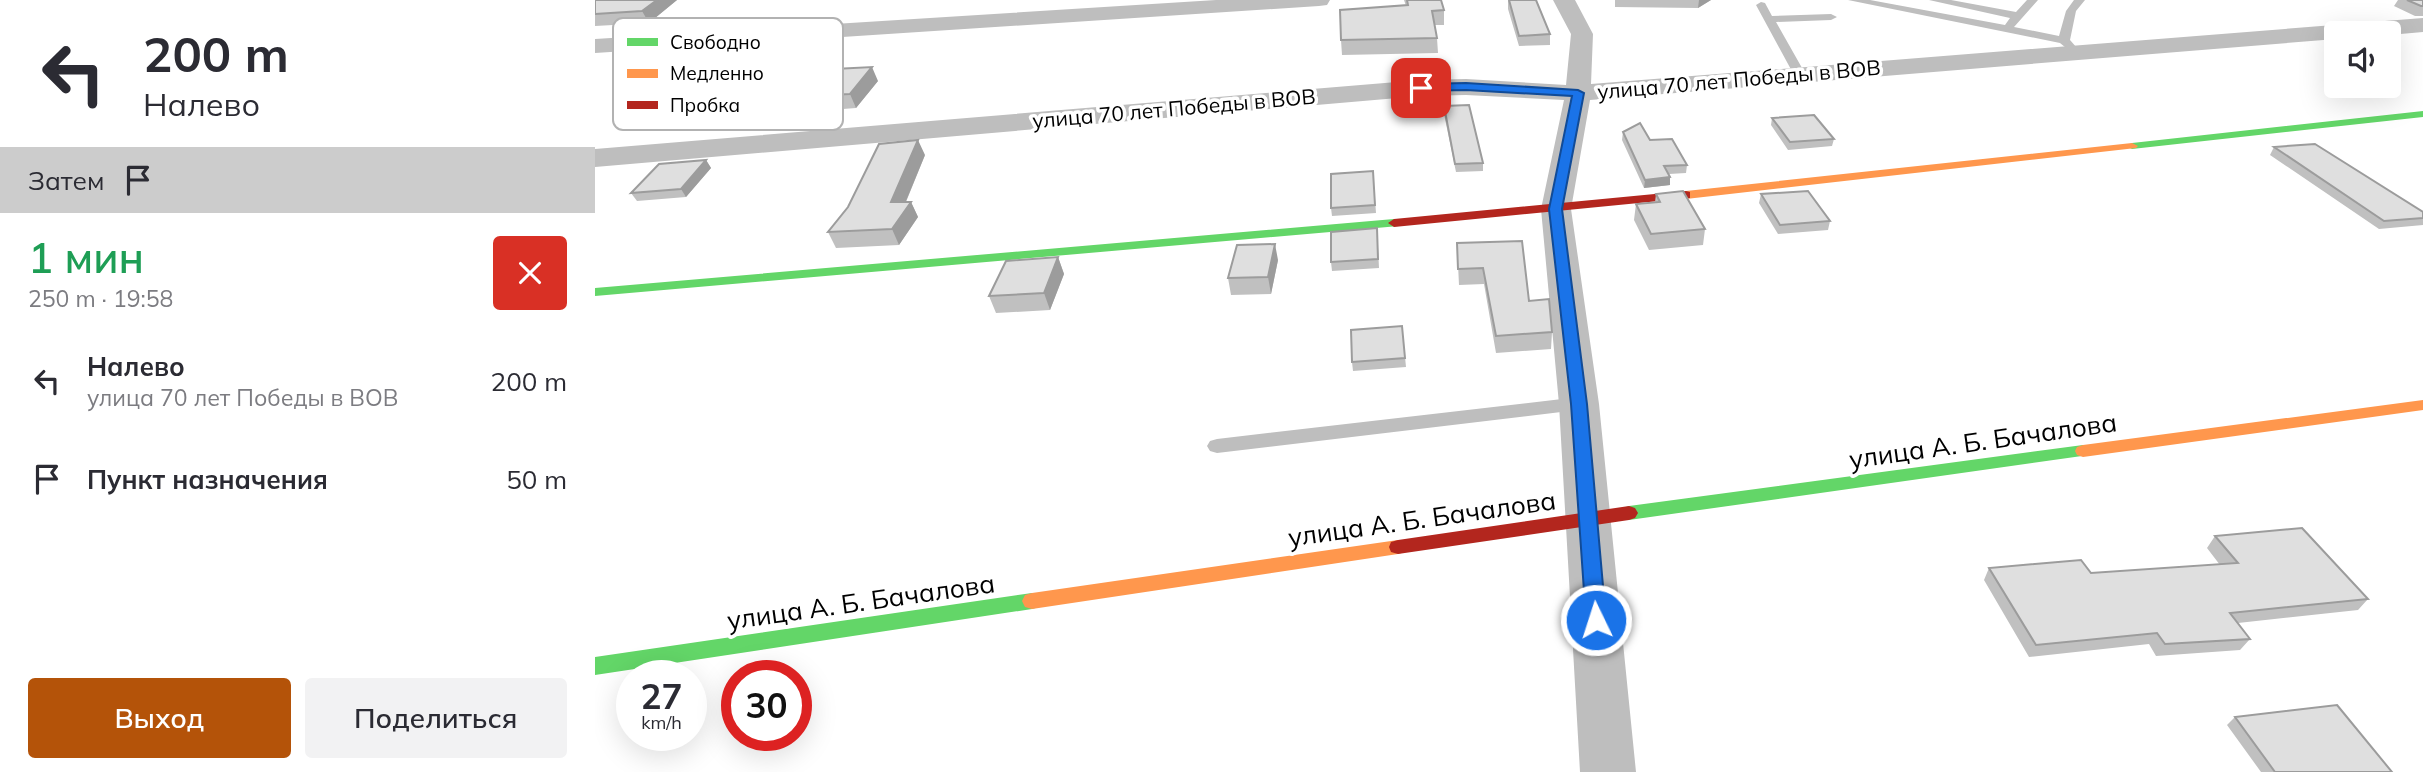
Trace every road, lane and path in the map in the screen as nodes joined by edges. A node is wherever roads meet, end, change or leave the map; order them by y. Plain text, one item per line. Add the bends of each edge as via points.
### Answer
1 (1319, 0) edge
2 (1564, 0) edge
3 (1855, 0) edge
4 (1934, 0) edge
5 (2032, 0) edge
6 (2080, 0) edge
7 (1761, 5) dead end
8 (2018, 16) junction
9 (1831, 17) dead end
10 (1769, 19) junction
11 (2423, 25) edge
12 (2401, 27) edge
13 (2007, 29) junction
14 (843, 30) edge
15 (2324, 32) edge
16 (2401, 34) edge
17 (2423, 44) edge
18 (613, 45) edge
19 (595, 46) edge
20 (2069, 46) junction
21 (1800, 75) junction
22 (1578, 93) junction
23 (2423, 114) edge
24 (595, 158) edge
25 (1556, 209) junction
26 (595, 292) edge
27 (1579, 404) junction
28 (2423, 405) edge
29 (1217, 446) dead end
30 (1588, 519) junction
31 (595, 666) edge
32 (1608, 772) edge

1 - 14 street
2 - 22 street via 1582,34
3 - 13 lane
4 - 8 lane
5 - 8 lane
6 - 20 lane via 2071,11
7 - 10 lane
8 - 13 lane
9 - 10 lane
10 - 21 lane
11 - 12 street, улица 70 лет Победы в ВОВ
13 - 20 lane
15 - 20 street, улица 70 лет Победы в ВОВ
16 - 17 street
18 - 19 street
20 - 21 street, улица 70 лет Победы в ВОВ
21 - 22 street, улица 70 лет Победы в ВОВ
22 - 24 street, улица 70 лет Победы в ВОВ via 1421,88
22 - 25 street
23 - 25 street
25 - 26 street
25 - 27 street
27 - 29 lane
27 - 30 street
28 - 30 street, улица А. Б. Бачалова
30 - 31 street, улица А. Б. Бачалова
30 - 32 street

